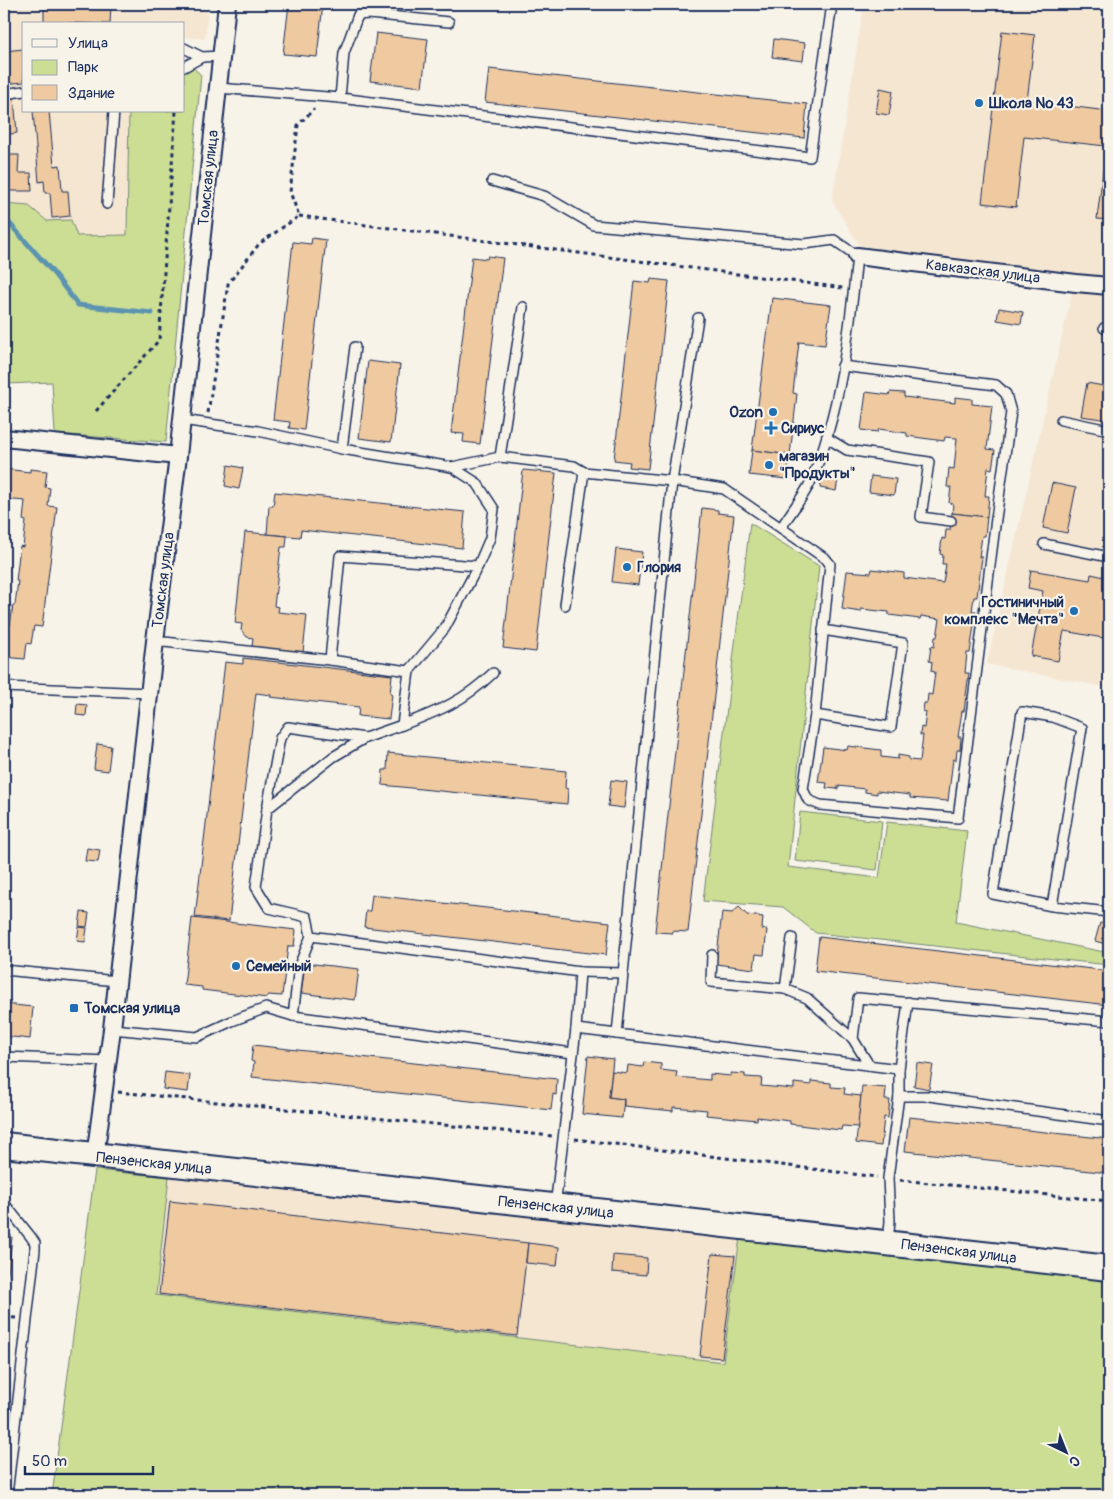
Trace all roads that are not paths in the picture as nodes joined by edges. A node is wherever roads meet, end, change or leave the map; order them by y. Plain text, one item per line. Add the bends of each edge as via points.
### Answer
1 (227, 4) edge
2 (832, 4) edge
3 (449, 22) dead end
4 (185, 48) edge
5 (222, 56) junction
6 (202, 57) junction
7 (185, 66) edge
8 (218, 88) junction
9 (22, 91) edge
10 (4, 94) edge
11 (340, 98) junction
12 (114, 112) edge
13 (492, 182) dead end
14 (107, 204) dead end
15 (858, 256) junction
16 (1109, 286) edge
17 (523, 307) dead end
18 (698, 318) dead end
19 (355, 347) dead end
20 (842, 366) junction
21 (182, 420) junction
22 (1060, 420) dead end
23 (1109, 430) edge
24 (4, 438) edge
25 (827, 438) junction
26 (342, 449) junction
27 (178, 456) junction
28 (500, 457) junction
29 (452, 467) junction
30 (584, 472) junction
31 (672, 481) junction
32 (951, 521) dead end
33 (781, 528) junction
34 (1044, 544) dead end
35 (1109, 557) edge
36 (478, 566) junction
37 (565, 605) dead end
38 (823, 630) junction
39 (155, 641) junction
40 (330, 660) junction
41 (409, 671) junction
42 (493, 673) dead end
43 (4, 687) edge
44 (150, 693) junction
45 (815, 715) junction
46 (402, 726) junction
47 (365, 738) junction
48 (267, 809) junction
49 (1052, 906) junction
50 (1109, 912) edge
51 (311, 936) junction
52 (792, 938) dead end
53 (712, 955) dead end
54 (4, 970) edge
55 (580, 972) junction
56 (623, 974) junction
57 (117, 982) junction
58 (785, 989) junction
59 (908, 1002) junction
60 (293, 1016) junction
61 (1109, 1021) edge
62 (112, 1028) junction
63 (576, 1029) junction
64 (617, 1034) junction
65 (853, 1039) junction
66 (573, 1053) junction
67 (4, 1057) edge
68 (108, 1061) junction
69 (870, 1065) junction
70 (899, 1070) junction
71 (898, 1096) junction
72 (1109, 1120) edge
73 (4, 1146) edge
74 (95, 1157) junction
75 (4, 1203) edge
76 (555, 1207) junction
77 (888, 1242) junction
78 (1109, 1268) edge
79 (7, 1495) edge

1 - 5 street, Томская улица
2 - 11 lane via 810,157
3 - 11 lane via 358,15 344,53
4 - 6 lane
5 - 6 lane
5 - 8 street, Томская улица
6 - 7 lane
8 - 11 lane
8 - 21 street, Томская улица
9 - 10 lane
12 - 14 lane
13 - 15 lane via 544,196 594,225 804,244 834,240
15 - 16 street, Кавказская улица
15 - 20 lane
17 - 28 lane
18 - 31 lane
19 - 26 lane
20 - 25 lane
20 - 45 lane via 996,385 1006,394 1011,412 990,525 958,818 820,805 808,800 803,789
21 - 26 lane via 258,430
21 - 27 street, Томская улица
22 - 23 lane
24 - 27 street
25 - 32 lane via 848,450 930,462 921,517
25 - 33 lane via 809,484
26 - 29 lane
27 - 39 street, Томская улица
28 - 29 lane
28 - 30 lane via 574,466
29 - 36 lane via 477,483 494,509 490,538
30 - 31 lane
30 - 37 lane
31 - 33 lane via 724,489
31 - 56 lane
33 - 38 lane via 830,564
34 - 35 lane
36 - 40 lane via 340,556
36 - 41 lane via 445,628
38 - 45 lane
38 - 45 lane via 903,643 891,727
39 - 40 lane
39 - 44 street, Томская улица
40 - 41 lane
41 - 46 lane
42 - 46 lane via 477,688 443,710
43 - 44 lane
44 - 57 street, Томская улица
46 - 47 lane
47 - 48 lane via 333,756
47 - 48 lane via 288,727 280,738
48 - 51 lane via 256,887 269,908 307,917
49 - 49 lane via 1082,728 1053,717 1022,712 993,894
49 - 50 lane
51 - 55 lane
51 - 60 lane via 299,966
52 - 58 lane
53 - 58 lane via 711,982
54 - 57 lane
55 - 56 lane
55 - 63 lane
56 - 64 lane
57 - 62 street, Томская улица
58 - 65 lane via 807,998
59 - 61 lane
59 - 65 lane via 858,998
59 - 70 lane
60 - 62 lane via 266,1008 197,1037
60 - 66 lane
62 - 68 street, Томская улица
63 - 64 lane
63 - 66 lane
64 - 69 lane
65 - 69 lane
66 - 76 lane
67 - 68 lane
68 - 74 street, Томская улица
69 - 70 lane
70 - 71 lane
71 - 72 lane via 929,1096
71 - 77 lane via 888,1178
73 - 74 street, Пензенская улица
74 - 76 street, Пензенская улица
75 - 79 lane via 31,1237 35,1250
76 - 77 street, Пензенская улица
77 - 78 street, Пензенская улица

